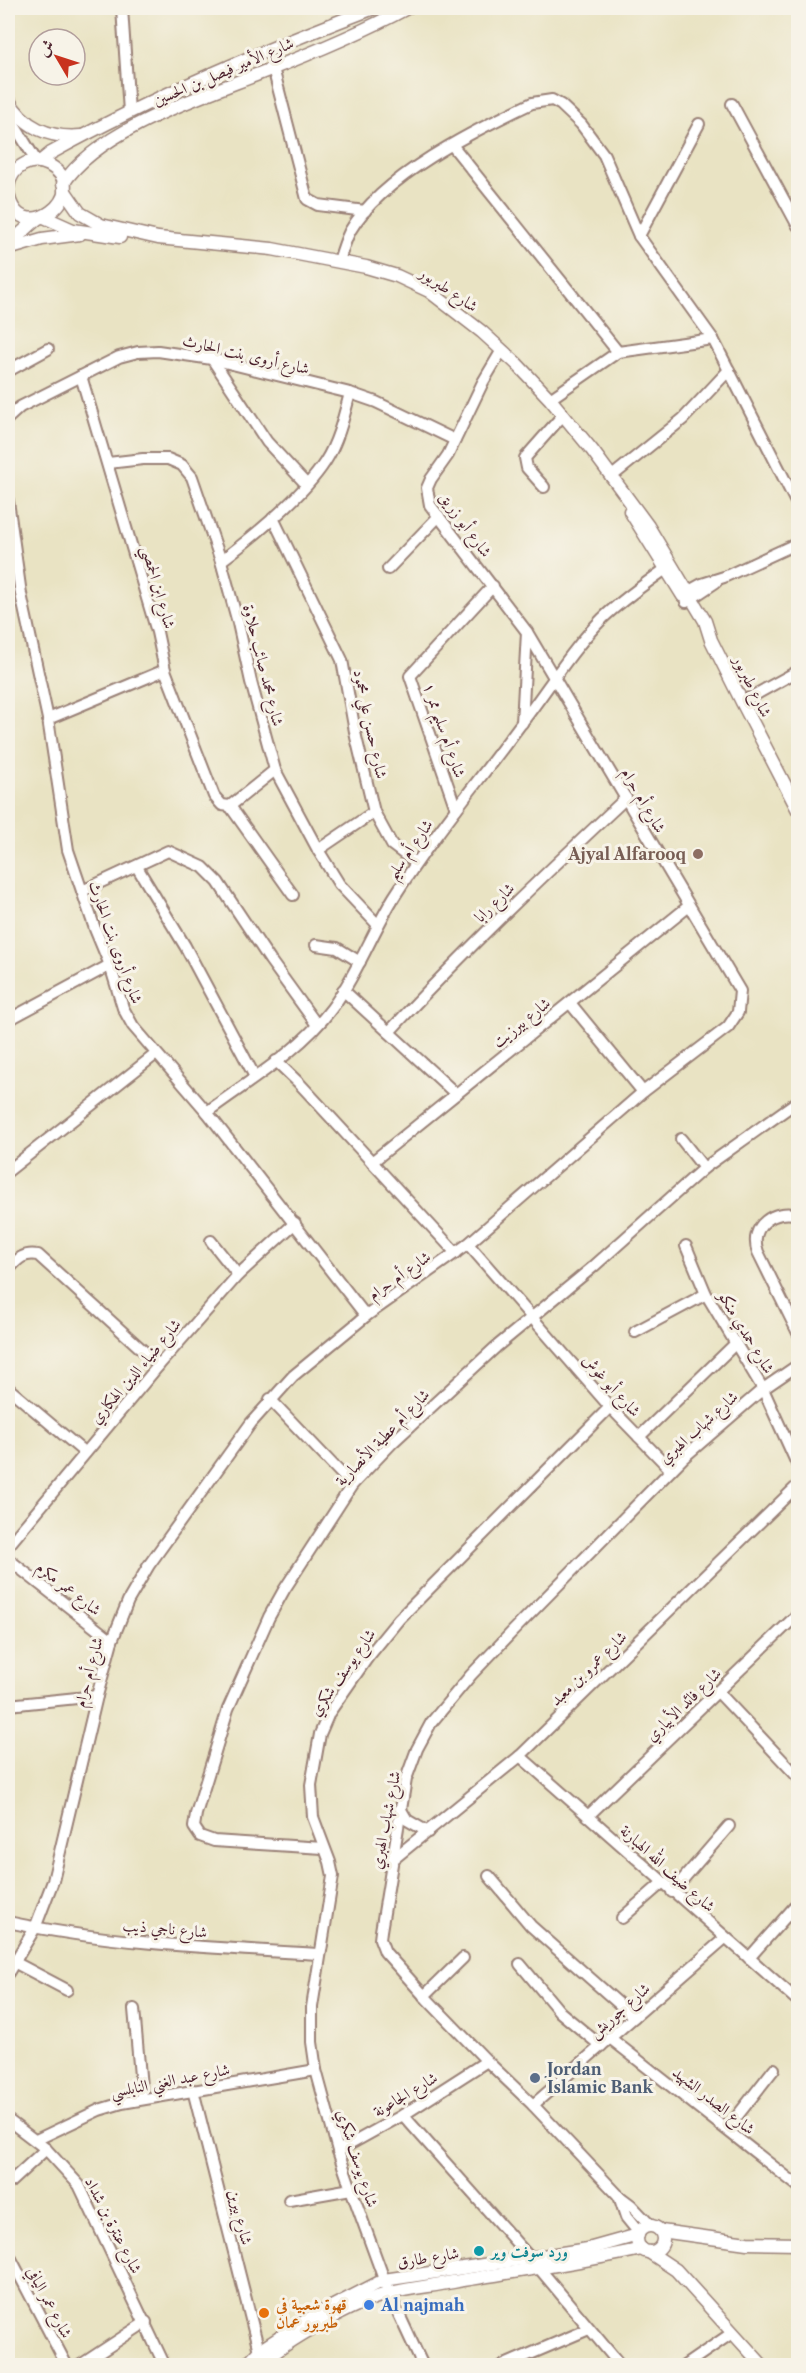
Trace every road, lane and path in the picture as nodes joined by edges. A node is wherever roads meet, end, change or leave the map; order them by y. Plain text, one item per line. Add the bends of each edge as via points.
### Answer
1 (122, 8) edge
2 (374, 8) edge
3 (407, 8) edge
4 (322, 27) junction
5 (326, 45) junction
6 (273, 68) junction
7 (8, 99) edge
8 (732, 104) dead end
9 (8, 107) edge
10 (129, 112) junction
11 (699, 124) dead end
12 (85, 135) junction
13 (452, 145) junction
14 (39, 162) junction
15 (9, 177) edge
16 (64, 187) junction
17 (8, 202) edge
18 (365, 211) junction
19 (41, 218) junction
20 (798, 226) edge
21 (86, 233) junction
22 (639, 236) junction
23 (158, 238) junction
24 (8, 247) edge
25 (339, 261) junction
26 (713, 339) junction
27 (48, 349) dead end
28 (502, 350) junction
29 (618, 351) junction
30 (212, 359) junction
31 (729, 370) junction
32 (8, 371) edge
33 (81, 376) junction
34 (350, 393) junction
35 (550, 399) junction
36 (563, 415) junction
37 (8, 416) edge
38 (456, 440) junction
39 (108, 463) junction
40 (615, 481) junction
41 (306, 484) junction
42 (544, 486) dead end
43 (8, 501) edge
44 (798, 506) edge
45 (439, 516) junction
46 (273, 518) junction
47 (9, 534) edge
48 (798, 543) edge
49 (221, 561) junction
50 (667, 564) junction
51 (388, 569) dead end
52 (493, 586) junction
53 (687, 597) junction
54 (527, 632) junction
55 (165, 670) junction
56 (798, 671) edge
57 (555, 675) junction
58 (742, 702) junction
59 (48, 718) junction
60 (522, 723) junction
61 (275, 770) junction
62 (626, 798) junction
63 (230, 806) junction
64 (456, 809) junction
65 (798, 810) edge
66 (374, 812) junction
67 (318, 850) junction
68 (416, 863) junction
69 (137, 867) junction
70 (82, 891) junction
71 (293, 895) dead end
72 (689, 906) junction
73 (377, 924) junction
74 (316, 945) dead end
75 (360, 962) junction
76 (110, 965) junction
77 (343, 990) junction
78 (570, 1003) junction
79 (8, 1020) edge
80 (317, 1025) junction
81 (389, 1032) junction
82 (156, 1054) junction
83 (276, 1061) junction
84 (255, 1077) junction
85 (643, 1092) junction
86 (456, 1094) junction
87 (798, 1101) edge
88 (207, 1112) junction
89 (681, 1139) dead end
90 (372, 1162) junction
91 (704, 1168) junction
92 (8, 1171) edge
93 (798, 1215) edge
94 (295, 1223) junction
95 (211, 1241) dead end
96 (468, 1244) junction
97 (686, 1246) dead end
98 (456, 1253) junction
99 (8, 1270) edge
100 (238, 1275) junction
101 (706, 1294) junction
102 (366, 1316) junction
103 (531, 1319) junction
104 (635, 1332) dead end
105 (798, 1333) edge
106 (735, 1344) junction
107 (159, 1365) junction
108 (798, 1365) edge
109 (8, 1388) edge
110 (763, 1389) junction
111 (270, 1399) junction
112 (610, 1407) junction
113 (639, 1437) junction
114 (85, 1453) junction
115 (798, 1466) edge
116 (671, 1470) junction
117 (352, 1485) junction
118 (798, 1485) edge
119 (8, 1546) edge
120 (8, 1559) edge
121 (798, 1614) edge
122 (111, 1641) junction
123 (717, 1692) junction
124 (97, 1696) junction
125 (8, 1705) edge
126 (519, 1756) junction
127 (798, 1777) edge
128 (400, 1808) junction
129 (588, 1816) junction
130 (729, 1826) dead end
131 (428, 1832) junction
132 (323, 1848) junction
133 (391, 1862) junction
134 (489, 1876) dead end
135 (662, 1883) junction
136 (672, 1892) junction
137 (798, 1903) edge
138 (622, 1918) dead end
139 (8, 1922) edge
140 (35, 1928) junction
141 (725, 1938) junction
142 (320, 1954) junction
143 (463, 1958) dead end
144 (749, 1958) junction
145 (14, 1962) junction
146 (520, 1964) dead end
147 (8, 1973) edge
148 (67, 1990) dead end
149 (424, 1996) junction
150 (798, 2001) edge
151 (134, 2009) dead end
152 (634, 2017) junction
153 (610, 2038) junction
154 (601, 2046) junction
155 (487, 2061) junction
156 (774, 2069) dead end
157 (316, 2070) junction
158 (193, 2090) junction
159 (142, 2098) junction
160 (533, 2105) junction
161 (403, 2115) junction
162 (8, 2120) edge
163 (727, 2130) junction
164 (36, 2140) junction
165 (46, 2149) junction
166 (338, 2151) junction
167 (798, 2171) edge
168 (795, 2183) edge
169 (8, 2184) edge
170 (351, 2189) junction
171 (619, 2196) junction
172 (289, 2200) dead end
173 (638, 2234) junction
174 (659, 2236) junction
175 (798, 2244) edge
176 (646, 2251) junction
177 (8, 2253) edge
178 (530, 2258) junction
179 (539, 2268) junction
180 (676, 2270) junction
181 (384, 2280) junction
182 (389, 2293) junction
183 (146, 2322) junction
184 (589, 2329) junction
185 (732, 2333) junction
186 (259, 2351) junction
187 (67, 2366) edge
188 (79, 2366) edge
189 (165, 2366) edge
190 (244, 2366) edge
191 (258, 2366) edge
192 (423, 2366) edge
193 (502, 2366) edge
194 (621, 2366) edge
195 (684, 2366) edge
196 (763, 2366) edge

1 - 10 street
2 - 4 street, شارع الأمير فيصل بن الحسين
3 - 5 street, شارع الأمير فيصل بن الحسين
4 - 5 street
4 - 10 street, شارع الأمير فيصل بن الحسين
5 - 6 street, شارع الأمير فيصل بن الحسين
6 - 16 street, شارع الأمير فيصل بن الحسين via 192,100 118,136 85,158
6 - 18 street via 307,199 318,205
7 - 12 street via 22,119 36,129 61,136
8 - 20 street
9 - 14 street via 13,123
10 - 12 street, شارع الأمير فيصل بن الحسين
11 - 22 street
12 - 14 street, شارع الأمير فيصل بن الحسين
13 - 18 street via 412,169
13 - 22 street via 532,103 552,100 581,124 604,155
13 - 29 street
14 - 15 street, شارع الأمير فيصل بن الحسين via 22,165
14 - 16 street, شارع طبربور via 55,169
16 - 19 street, شارع الأمير فيصل بن الحسين via 58,207
16 - 23 street, شارع طبربور via 76,209 94,223
17 - 19 street, شارع طبربور via 22,215
18 - 25 street via 350,231
19 - 21 street, شارع طبربور
19 - 24 street
21 - 23 street, شارع طبربور
21 - 24 street
22 - 26 street
23 - 25 street, شارع طبربور via 252,246
25 - 28 street, شارع طبربور via 383,271 418,285
26 - 29 street
26 - 31 street
27 - 32 street
28 - 35 street, شارع طبربور
28 - 38 street, شارع أبو زريق
29 - 35 street
30 - 33 street, شارع أروى بنت الحارث via 138,352
30 - 34 street, شارع أروى بنت الحارث
30 - 41 street via 263,436
31 - 40 street via 683,419
31 - 44 street
33 - 37 street, شارع أروى بنت الحارث
33 - 39 street, شارع ابن الحمصي
34 - 38 street, شارع أروى بنت الحارث
34 - 41 street via 331,451
35 - 36 street, شارع طبربور
36 - 40 street, شارع طبربور
36 - 42 street via 525,458 527,468
38 - 45 street, شارع أبو زريق via 427,488 430,505
39 - 49 street, شارع محمد صائب حلاوة via 168,459 188,471
39 - 55 street, شارع ابن الحمصي
40 - 50 street, شارع طبربور via 636,523
41 - 46 street
43 - 47 street, شارع أروى بنت الحارث
45 - 51 street
45 - 52 street, شارع أبو زريق
46 - 49 street
46 - 66 street, شارع حسن علي محمود via 342,660
47 - 59 street, شارع أروى بنت الحارث
48 - 53 street
49 - 61 street, شارع محمد صائب حلاوة
50 - 53 street, شارع طبربور
50 - 57 street, شارع أم سليم via 643,580 591,631
52 - 54 street, شارع أبو زريق
52 - 64 street, شارع أم سليم ممر ١ via 410,676
53 - 58 street, شارع طبربور
54 - 57 street, شارع أبو زريق
54 - 60 street
55 - 59 street
55 - 63 street, شارع ابن الحمصي via 210,787 218,802
56 - 58 street
57 - 60 street, شارع أم سليم
57 - 62 street, شارع أم حرام
58 - 65 street, شارع طبربور
59 - 70 street, شارع أروى بنت الحارث via 68,850
60 - 64 street, شارع أم سليم
61 - 63 street
61 - 67 street, شارع محمد صائب حلاوة
62 - 72 street, شارع أم حرام
62 - 81 street, شارع رابا via 509,908
63 - 71 street
64 - 68 street, شارع أم سليم
66 - 67 street
66 - 68 street, شارع حسن علي محمود via 392,845
67 - 73 street, شارع محمد صائب حلاوة via 347,894
68 - 73 street, شارع أم سليم
69 - 70 street
69 - 80 street via 162,853 173,852 203,867
69 - 84 street via 185,946
70 - 76 street, شارع أروى بنت الحارث
72 - 78 street, شارع بيرزيت
72 - 85 street, شارع أم حرام via 740,991 740,1004 728,1027
73 - 75 street, شارع أم سليم
74 - 75 street via 343,951
75 - 77 street, شارع أم سليم
76 - 79 street
76 - 82 street, شارع أروى بنت الحارث via 128,1018
77 - 80 street, شارع أم سليم
77 - 81 street
78 - 85 street
78 - 86 street, شارع بيرزيت
80 - 83 street, شارع أم سليم
81 - 86 street
82 - 88 street, شارع أروى بنت الحارث
82 - 92 street
83 - 84 street, شارع أم سليم
83 - 90 street
84 - 88 street, شارع أم سليم
85 - 96 street, شارع أم حرام
86 - 90 street, شارع بيرزيت
87 - 91 street, شارع أم عطية الأنصارية
88 - 94 street, شارع أروى بنت الحارث
89 - 91 street
90 - 98 street
91 - 103 street, شارع أم عطية الأنصارية
93 - 105 street via 771,1218 760,1227 755,1240
94 - 100 street, شارع ضياء الدين الهكاري
94 - 102 street, شارع أروى بنت الحارث
95 - 100 street
96 - 98 street, شارع أم حرام
96 - 103 street, شارع أبو غوش
97 - 101 street, شارع حمدي منكو
98 - 102 street, شارع أم حرام
99 - 107 street via 21,1256 38,1256
100 - 107 street, شارع ضياء الدين الهكاري
101 - 104 street
101 - 106 street, شارع حمدي منكو
102 - 111 street, شارع أم حرام
103 - 112 street, شارع أبو غوش
103 - 117 street, شارع أم عطية الأنصارية via 439,1399
106 - 110 street, شارع حمدي منكو
106 - 113 street
107 - 114 street, شارع ضياء الدين الهكاري
108 - 110 street, شارع شهاب الهبري
109 - 114 street
110 - 115 street, شارع حمدي منكو
110 - 116 street, شارع شهاب الهبري
111 - 117 street
111 - 122 street, شارع أم حرام via 149,1565
112 - 113 street, شارع أبو غوش
112 - 132 street, شارع يوسف شكري via 399,1619 329,1713 320,1734 311,1785 313,1817
113 - 116 street, شارع أبو غوش
114 - 119 street, شارع ضياء الدين الهكاري
116 - 128 street, شارع شهاب الهبري via 513,1630 442,1709 417,1749
117 - 132 street, شارع أم عطية الأنصارية via 269,1617 228,1709 194,1822 200,1836 214,1841
118 - 126 street, شارع عمرو بن معبد
120 - 122 street, شارع عمر مكرم
121 - 123 street, شارع فائد الأبياري
122 - 124 street, شارع أم حرام
123 - 127 street
123 - 129 street, شارع فائد الأبياري
124 - 125 street
124 - 140 street, شارع أم حرام via 53,1881
126 - 129 street, شارع ضيف الله الهبارنة
126 - 131 street, شارع عمرو بن معبد
128 - 131 street via 407,1820
128 - 133 street, شارع شهاب الهبري
129 - 135 street, شارع ضيف الله الهبارنة
130 - 136 street
131 - 133 street, شارع عمرو بن معبد
132 - 142 street, شارع يوسف شكري via 332,1868 333,1885
133 - 149 street, شارع شهاب الهبري via 381,1945
134 - 152 street via 531,1926
135 - 136 street, شارع ضيف الله الهبارنة
135 - 138 street
136 - 141 street, شارع ضيف الله الهبارنة
137 - 144 street
139 - 140 street, شارع ناجي ذيب
140 - 142 street, شارع ناجي ذيب via 194,1947
140 - 145 street, شارع أم حرام
141 - 144 street, شارع ضيف الله الهبارنة
141 - 152 street, شارع جوريش
142 - 157 street, شارع يوسف شكري via 312,2018
143 - 149 street
144 - 150 street, شارع ضيف الله الهبارنة
145 - 147 street, شارع أم حرام
145 - 148 street
146 - 154 street via 560,2012
149 - 155 street, شارع شهاب الهبري
151 - 159 street
152 - 153 street, شارع جوريش
153 - 154 street, شارع جوريش
153 - 163 street, شارع الصدر الشهيد
154 - 160 street, شارع جوريش
155 - 160 street, شارع شهاب الهبري
155 - 161 street, شارع الجاعونة
156 - 163 street
157 - 158 street, شارع عبد الغني النابلسي
157 - 166 street, شارع يوسف شكري
158 - 159 street, شارع عبد الغني النابلسي
158 - 186 street, شارع بيرين
159 - 164 street, شارع عبد الغني النابلسي via 99,2110
160 - 171 street, شارع شهاب الهبري
161 - 166 street, شارع الجاعونة
161 - 178 street
162 - 164 street, شارع عنترة بن شداد
163 - 168 street, شارع الصدر الشهيد
164 - 165 street, شارع عنترة بن شداد
165 - 169 street
165 - 183 street, شارع عنترة بن شداد via 79,2185
166 - 170 street, شارع يوسف شكري
167 - 168 street
170 - 172 street
170 - 181 street, شارع يوسف شكري
171 - 173 street, شارع شهاب الهبري via 626,2217
171 - 174 street, شارع شهاب الهبري
173 - 174 street via 646,2227
173 - 176 street via 638,2243
173 - 178 street, شارع طارق via 588,2249
174 - 175 street
174 - 176 street via 657,2250
174 - 180 street
176 - 179 street, شارع طارق
176 - 180 street
177 - 187 street, شارع عمر اليافي
178 - 179 street
178 - 181 street, شارع طارق
179 - 182 street, شارع طارق
179 - 184 street
180 - 185 street
181 - 182 street, شارع يوسف شكري
181 - 186 street, شارع طارق via 310,2318
182 - 191 street, شارع طارق via 348,2309
182 - 192 street, شارع يوسف شكري
183 - 188 street
183 - 189 street, شارع عنترة بن شداد
184 - 193 street
184 - 194 street
185 - 195 street
185 - 196 street
186 - 190 street, شارع طارق

